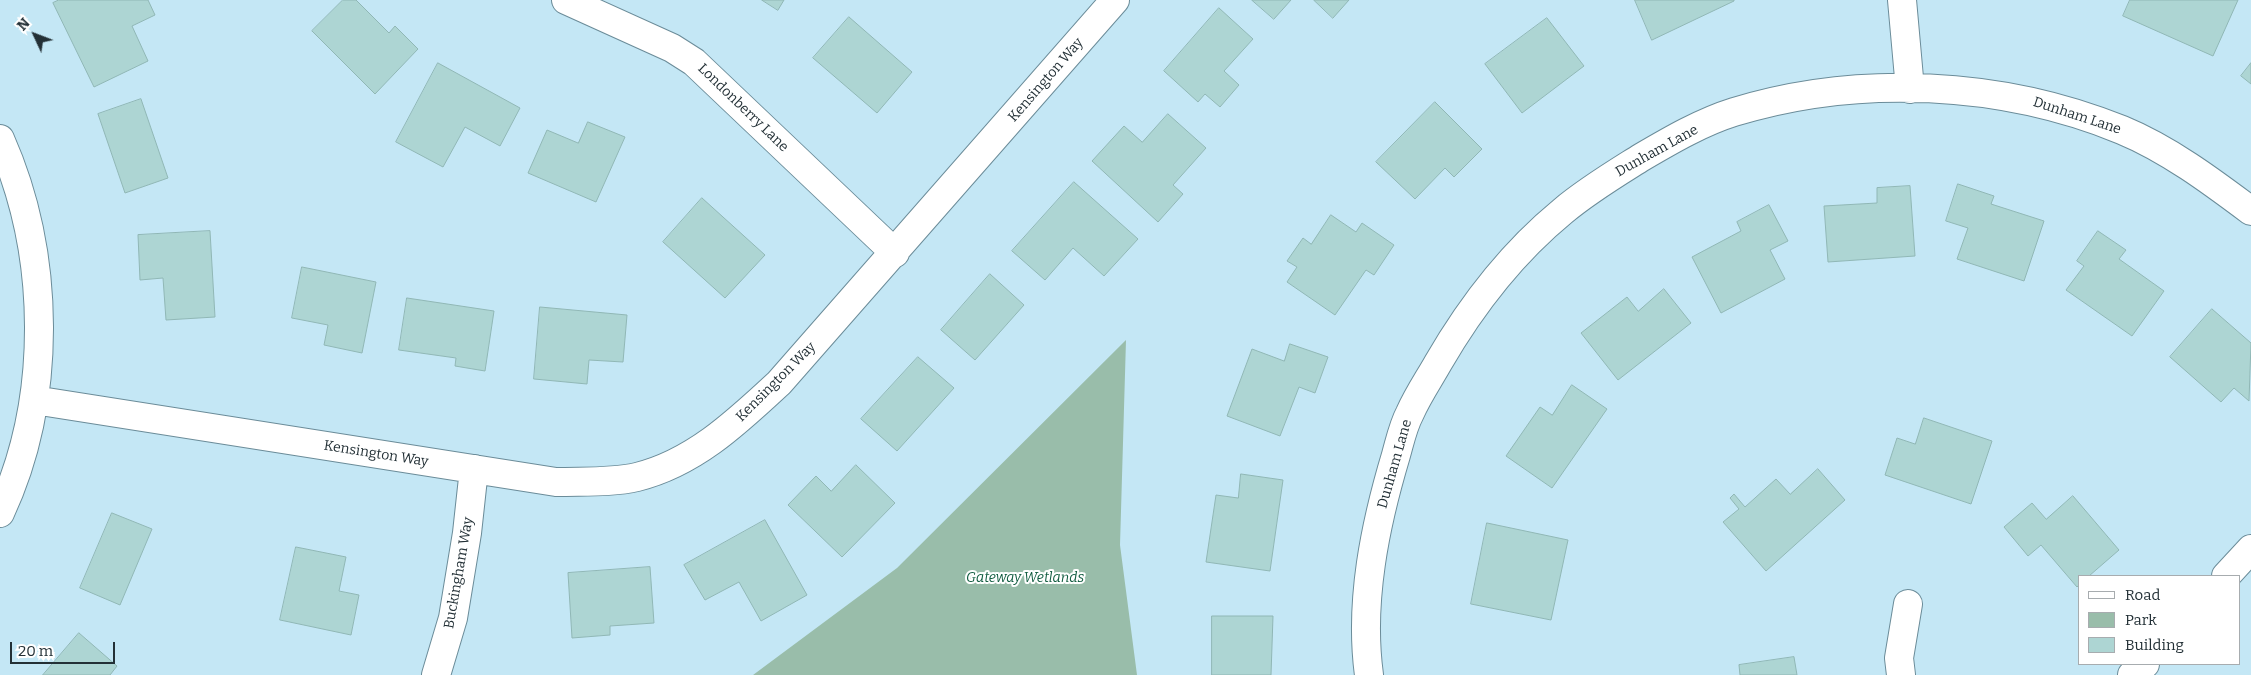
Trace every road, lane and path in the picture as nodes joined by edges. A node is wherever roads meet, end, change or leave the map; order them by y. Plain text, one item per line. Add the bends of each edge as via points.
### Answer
1 (566, 0) edge
2 (1115, 0) edge
3 (1902, 0) edge
4 (1910, 89) junction
5 (0, 139) edge
6 (2251, 211) edge
7 (895, 253) junction
8 (34, 400) junction
9 (474, 469) junction
10 (0, 514) edge
11 (2251, 549) edge
12 (2227, 575) edge
13 (1908, 604) dead end
14 (2145, 665) edge
15 (436, 675) edge
16 (1369, 675) edge
17 (1901, 675) edge
18 (2132, 675) edge

1 - 7 street, Londonberry Lane via 672,48 694,62
2 - 7 street, Kensington Way
3 - 4 street
4 - 6 street, Dunham Lane via 2020,99 2079,114 2125,131 2172,157
4 - 16 street, Dunham Lane via 1861,89 1796,97 1732,113 1672,139 1601,182 1562,212 1511,261 1458,328 1408,414 1386,488 1369,573 1366,653
5 - 8 street via 24,207 36,276 40,339
7 - 9 street, Kensington Way via 779,383 737,422 700,449 665,468 636,477 556,482
8 - 9 street, Kensington Way
8 - 10 street via 15,476
9 - 15 street, Buckingham Way via 453,618
11 - 12 street
13 - 17 street via 1899,658
14 - 18 street

